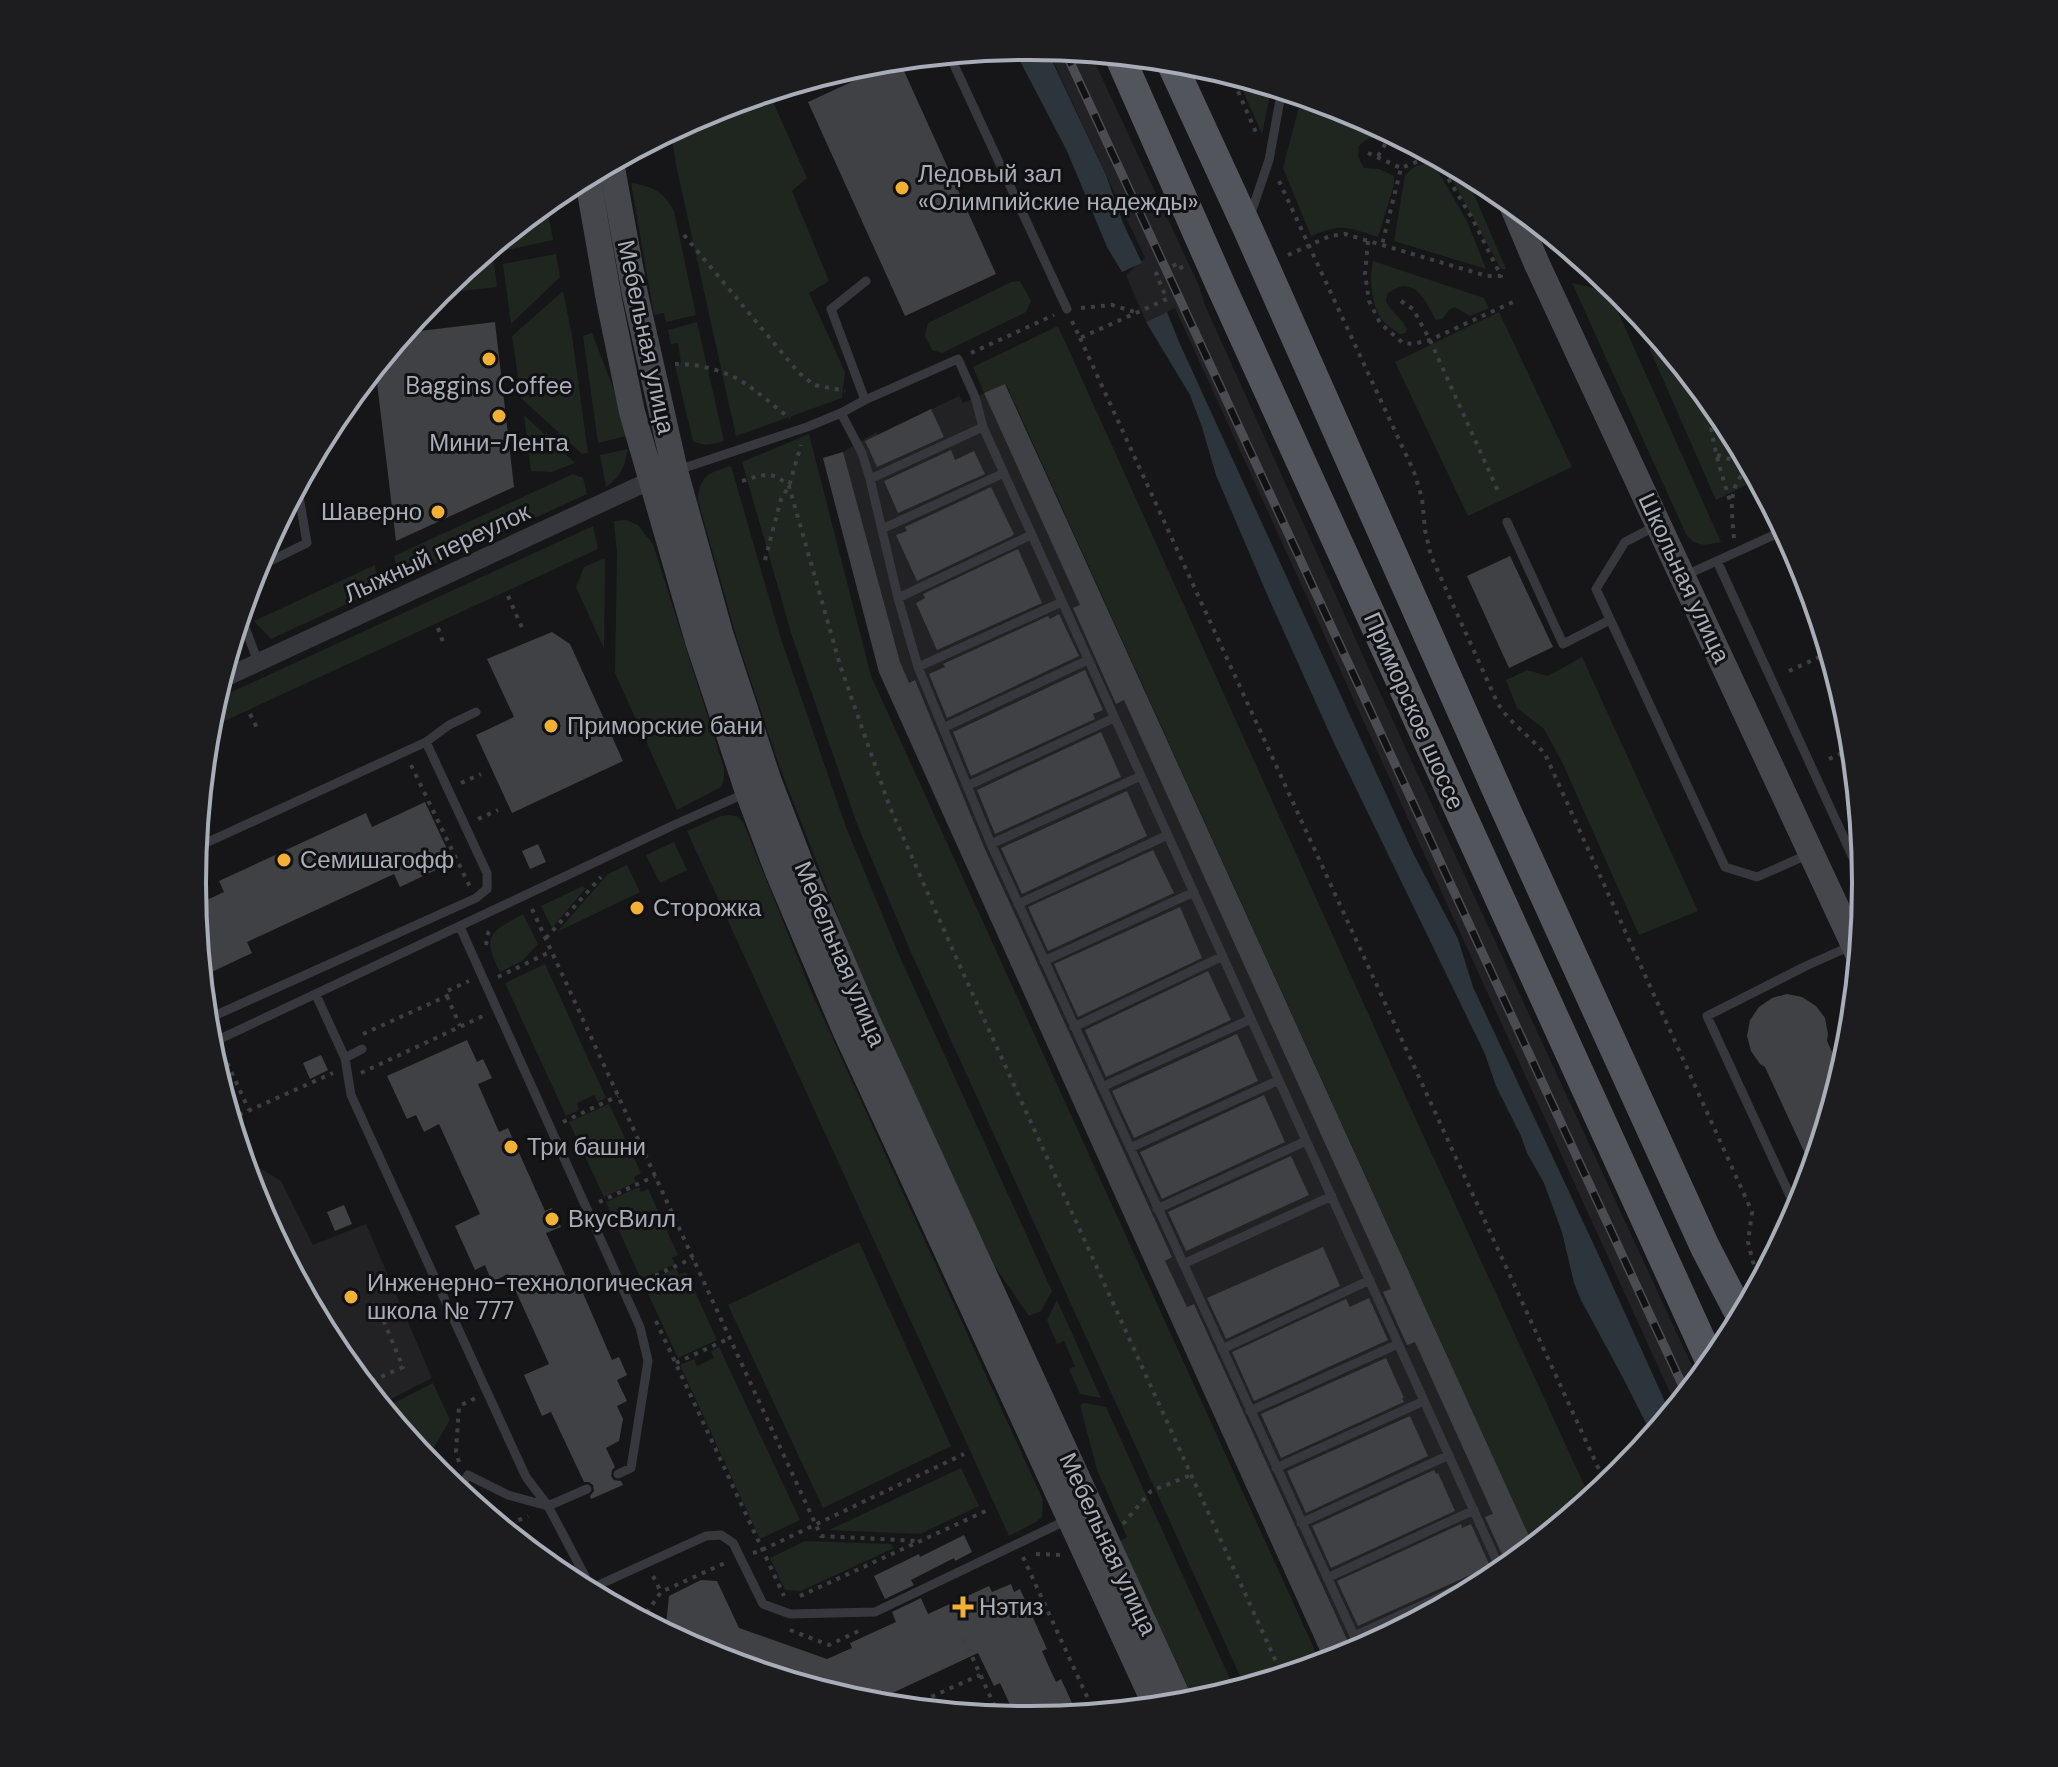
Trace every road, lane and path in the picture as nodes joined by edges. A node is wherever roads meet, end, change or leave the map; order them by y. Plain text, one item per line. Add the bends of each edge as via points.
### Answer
1 (954, 64) edge
2 (1124, 66) edge
3 (1176, 74) edge
4 (1236, 87) edge
5 (1280, 100) edge
6 (1386, 142) edge
7 (1368, 153) dead end
8 (1378, 156) junction
9 (1269, 160) junction
10 (1422, 160) edge
11 (1401, 168) junction
12 (1444, 172) edge
13 (613, 173) edge
14 (589, 188) edge
15 (1519, 222) edge
16 (1247, 227) junction
17 (684, 235) dead end
18 (1368, 241) junction
19 (1382, 245) junction
20 (1309, 246) junction
21 (1283, 257) dead end
22 (1185, 274) dead end
23 (866, 281) dead end
24 (1401, 301) dead end
25 (1513, 302) dead end
26 (1067, 309) junction
27 (1138, 313) junction
28 (1080, 338) junction
29 (1430, 340) junction
30 (958, 359) junction
31 (670, 364) dead end
32 (864, 397) junction
33 (841, 413) junction
34 (1709, 419) edge
35 (807, 427) junction
36 (983, 427) junction
37 (1717, 455) junction
38 (1735, 461) edge
39 (1004, 473) junction
40 (1743, 474) edge
41 (663, 475) junction
42 (870, 479) junction
43 (742, 481) dead end
44 (789, 486) junction
45 (1498, 491) dead end
46 (300, 501) edge
47 (1731, 504) junction
48 (1507, 522) dead end
49 (1658, 525) junction
50 (882, 529) junction
51 (1775, 534) edge
52 (1031, 535) junction
53 (1735, 552) junction
54 (271, 560) edge
55 (765, 560) dead end
56 (1717, 561) junction
57 (1683, 576) junction
58 (508, 596) dead end
59 (898, 598) junction
60 (1062, 602) junction
61 (1610, 620) junction
62 (438, 628) dead end
63 (246, 630) edge
64 (523, 630) dead end
65 (444, 645) dead end
66 (1820, 657) edge
67 (1088, 660) junction
68 (258, 662) junction
69 (918, 667) junction
70 (1789, 671) dead end
71 (233, 674) edge
72 (476, 712) dead end
73 (250, 714) dead end
74 (1114, 718) junction
75 (257, 728) dead end
76 (943, 728) junction
77 (426, 742) junction
78 (405, 752) junction
79 (1842, 753) edge
80 (1829, 759) dead end
81 (1141, 776) junction
82 (967, 786) junction
83 (759, 787) junction
84 (1168, 835) junction
85 (207, 843) edge
86 (991, 844) junction
87 (1812, 853) junction
88 (1851, 854) edge
89 (606, 871) dead end
90 (1194, 892) junction
91 (476, 898) junction
92 (1018, 904) junction
93 (522, 911) dead end
94 (495, 925) dead end
95 (460, 927) junction
96 (1851, 937) edge
97 (546, 938) junction
98 (552, 951) junction
99 (1849, 952) edge
100 (487, 953) dead end
101 (1223, 956) junction
102 (1044, 961) junction
103 (498, 977) dead end
104 (468, 981) dead end
105 (316, 995) junction
106 (447, 996) junction
107 (217, 1015) edge
108 (485, 1016) dead end
109 (1251, 1019) junction
110 (461, 1027) junction
111 (1074, 1027) junction
112 (220, 1039) edge
113 (339, 1045) junction
114 (362, 1049) dead end
115 (346, 1062) junction
116 (382, 1063) dead end
117 (227, 1067) edge
118 (233, 1077) junction
119 (230, 1079) edge
120 (1279, 1080) junction
121 (1102, 1087) junction
122 (618, 1096) junction
123 (249, 1110) junction
124 (239, 1115) edge
125 (565, 1121) dead end
126 (1306, 1141) junction
127 (1130, 1148) junction
128 (655, 1176) junction
129 (1332, 1196) junction
130 (1791, 1197) edge
131 (602, 1201) dead end
132 (1157, 1209) junction
133 (693, 1258) junction
134 (1183, 1264) junction
135 (1756, 1269) edge
136 (1370, 1280) junction
137 (639, 1283) dead end
138 (1736, 1306) edge
139 (379, 1310) dead end
140 (730, 1338) junction
141 (1398, 1344) junction
142 (1222, 1349) junction
143 (1706, 1352) edge
144 (676, 1363) dead end
145 (373, 1381) edge
146 (486, 1393) junction
147 (1424, 1401) junction
148 (1250, 1411) junction
149 (964, 1454) dead end
150 (1449, 1455) junction
151 (460, 1464) dead end
152 (1276, 1468) junction
153 (618, 1474) dead end
154 (1191, 1475) junction
155 (1602, 1475) edge
156 (464, 1482) edge
157 (587, 1489) dead end
158 (548, 1506) junction
159 (990, 1509) dead end
160 (1474, 1510) junction
161 (1071, 1518) junction
162 (1301, 1523) junction
163 (815, 1525) junction
164 (1119, 1529) dead end
165 (918, 1541) junction
166 (1012, 1547) junction
167 (762, 1550) dead end
168 (1029, 1553) dead end
169 (1063, 1555) dead end
170 (1497, 1561) edge
171 (586, 1578) edge
172 (1327, 1578) junction
173 (602, 1588) edge
174 (784, 1597) dead end
175 (1431, 1602) edge
176 (1354, 1636) junction
177 (964, 1639) dead end
178 (1355, 1639) edge
179 (1279, 1668) edge
180 (980, 1675) junction
181 (1176, 1693) edge
182 (1152, 1697) edge
183 (924, 1700) edge
184 (1091, 1704) edge
185 (994, 1706) edge

1 - 26 lane
2 - 143 main road, Приморское шоссе
3 - 16 main road, Приморское шоссе
4 - 9 path
5 - 9 lane
6 - 8 path
7 - 8 path
8 - 11 path
9 - 16 lane
9 - 20 path
10 - 11 path
11 - 19 path
12 - 19 path via 1501,276
13 - 41 street, Мебельная улица
14 - 41 street, Мебельная улица via 632,412
15 - 49 street, Школьная улица
16 - 138 main road, Приморское шоссе via 1518,836
17 - 32 path via 798,372 814,385
18 - 19 path
18 - 20 path via 1338,234
18 - 29 path via 1365,274 1369,301 1380,323 1403,343
20 - 21 path
20 - 135 path via 1414,472 1431,556 1491,689 1504,714 1545,754 1752,1212 1748,1242
22 - 27 path via 1179,263 1156,274 1167,299
23 - 32 lane via 831,309
24 - 29 path via 1413,309
25 - 29 path
26 - 27 path via 1112,305
26 - 28 path
26 - 30 path
27 - 28 path
28 - 155 path
29 - 45 path
30 - 32 lane
30 - 36 lane
31 - 35 path via 692,363 748,385
32 - 33 lane
33 - 35 lane
33 - 42 lane
34 - 37 path
35 - 41 lane
35 - 44 path
36 - 39 lane
36 - 42 lane
37 - 38 path
37 - 47 path
39 - 50 lane
39 - 52 lane
40 - 47 path via 1735,483
41 - 68 street, Лыжный переулок
41 - 83 street, Мебельная улица via 698,641
42 - 50 lane
43 - 44 path via 771,474
44 - 55 path
44 - 154 path via 840,665 889,805
46 - 54 lane via 307,543
47 - 53 path
48 - 61 lane via 1563,644
49 - 57 street, Школьная улица
49 - 61 lane via 1625,542 1596,589
50 - 59 lane
51 - 53 lane
52 - 59 lane
52 - 60 lane
53 - 56 lane
56 - 57 lane
56 - 88 lane
57 - 87 street, Школьная улица
58 - 64 path
59 - 69 lane
60 - 67 lane
60 - 69 lane
61 - 87 lane via 1725,867 1757,877
62 - 65 path
63 - 68 lane
66 - 70 path
67 - 74 lane
67 - 76 lane
68 - 71 street, Лыжный переулок
69 - 76 lane
72 - 77 lane
73 - 75 path
74 - 81 lane
74 - 82 lane
76 - 82 lane
77 - 78 lane
77 - 91 lane via 487,873 487,889
78 - 85 lane
78 - 91 path
79 - 80 path
81 - 84 lane
81 - 86 lane
82 - 86 lane
83 - 95 lane
83 - 161 street, Мебельная улица via 778,872 845,1030
83 - 181 street, Мебельная улица via 801,865
84 - 90 lane
84 - 92 lane
86 - 92 lane
87 - 96 street, Школьная улица
89 - 97 path
90 - 101 lane
90 - 102 lane
91 - 107 lane
92 - 102 lane
93 - 97 path via 531,906
94 - 100 path via 488,933
95 - 105 lane
95 - 153 lane via 640,1327 648,1361 631,1468
97 - 98 path
98 - 103 path
98 - 122 path
99 - 130 lane via 1808,965 1707,1016
101 - 109 lane
101 - 111 lane
102 - 111 lane
104 - 106 path via 445,992
105 - 112 lane
105 - 113 lane
106 - 110 path
106 - 113 path
108 - 110 path
109 - 120 lane
109 - 121 lane
110 - 116 path
111 - 121 lane
113 - 115 lane
114 - 115 lane
115 - 123 path
115 - 146 lane via 351,1095
117 - 118 path
118 - 119 path
118 - 123 path
120 - 126 lane
120 - 127 lane
121 - 127 lane
122 - 125 path
122 - 128 path
123 - 124 path
126 - 129 lane
126 - 132 lane
127 - 132 lane
128 - 131 path
128 - 133 path
129 - 134 lane
129 - 136 lane
132 - 134 lane
133 - 137 path
133 - 140 path
134 - 142 lane
136 - 141 lane
136 - 142 lane
139 - 145 path via 403,1367
140 - 144 path
140 - 163 path
141 - 147 lane
141 - 148 lane
142 - 148 lane
146 - 151 path via 459,1406
146 - 158 lane via 526,1477
147 - 150 lane
147 - 152 lane
148 - 152 lane
149 - 163 path
150 - 160 lane
150 - 162 lane
152 - 162 lane
154 - 164 path via 1151,1491
154 - 179 path
156 - 158 lane via 468,1475 508,1495
157 - 158 lane
158 - 171 lane
159 - 165 path
160 - 170 lane
160 - 172 lane
161 - 166 lane
161 - 182 street, Мебельная улица
162 - 172 lane
163 - 165 path via 821,1536
163 - 167 path
165 - 174 path via 801,1596
166 - 173 lane via 875,1612 790,1614 763,1604 733,1543 721,1535 706,1536
166 - 184 path via 1022,1556
168 - 169 path
172 - 176 lane
175 - 176 lane
176 - 178 lane
177 - 180 path
180 - 183 path
180 - 185 path

